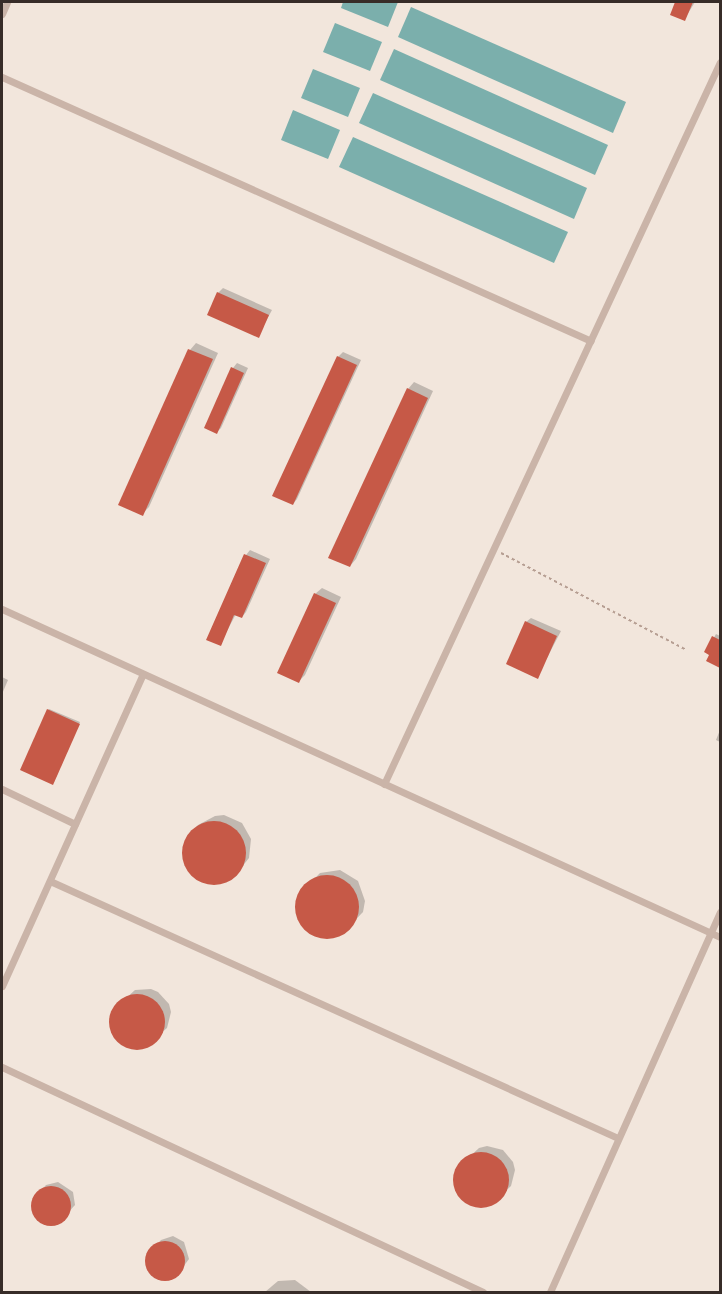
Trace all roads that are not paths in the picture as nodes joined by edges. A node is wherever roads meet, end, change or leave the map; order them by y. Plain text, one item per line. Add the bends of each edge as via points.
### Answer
1 (7, 2) edge
2 (2, 14) edge
3 (720, 62) edge
4 (2, 77) edge
5 (591, 341) junction
6 (2, 609) edge
7 (143, 674) junction
8 (384, 784) junction
9 (2, 789) edge
10 (75, 824) junction
11 (50, 881) junction
12 (720, 912) edge
13 (711, 932) junction
14 (720, 937) edge
15 (2, 987) edge
16 (2, 1067) edge
17 (618, 1138) junction
18 (483, 1293) edge
19 (550, 1293) edge

1 - 2 lane
3 - 5 lane
4 - 5 lane
5 - 8 lane
6 - 7 lane
7 - 8 lane
7 - 10 lane
8 - 13 lane
9 - 10 lane
10 - 11 lane
11 - 15 lane
11 - 17 lane
12 - 13 lane
13 - 14 lane
13 - 17 lane
16 - 18 lane
17 - 19 lane

